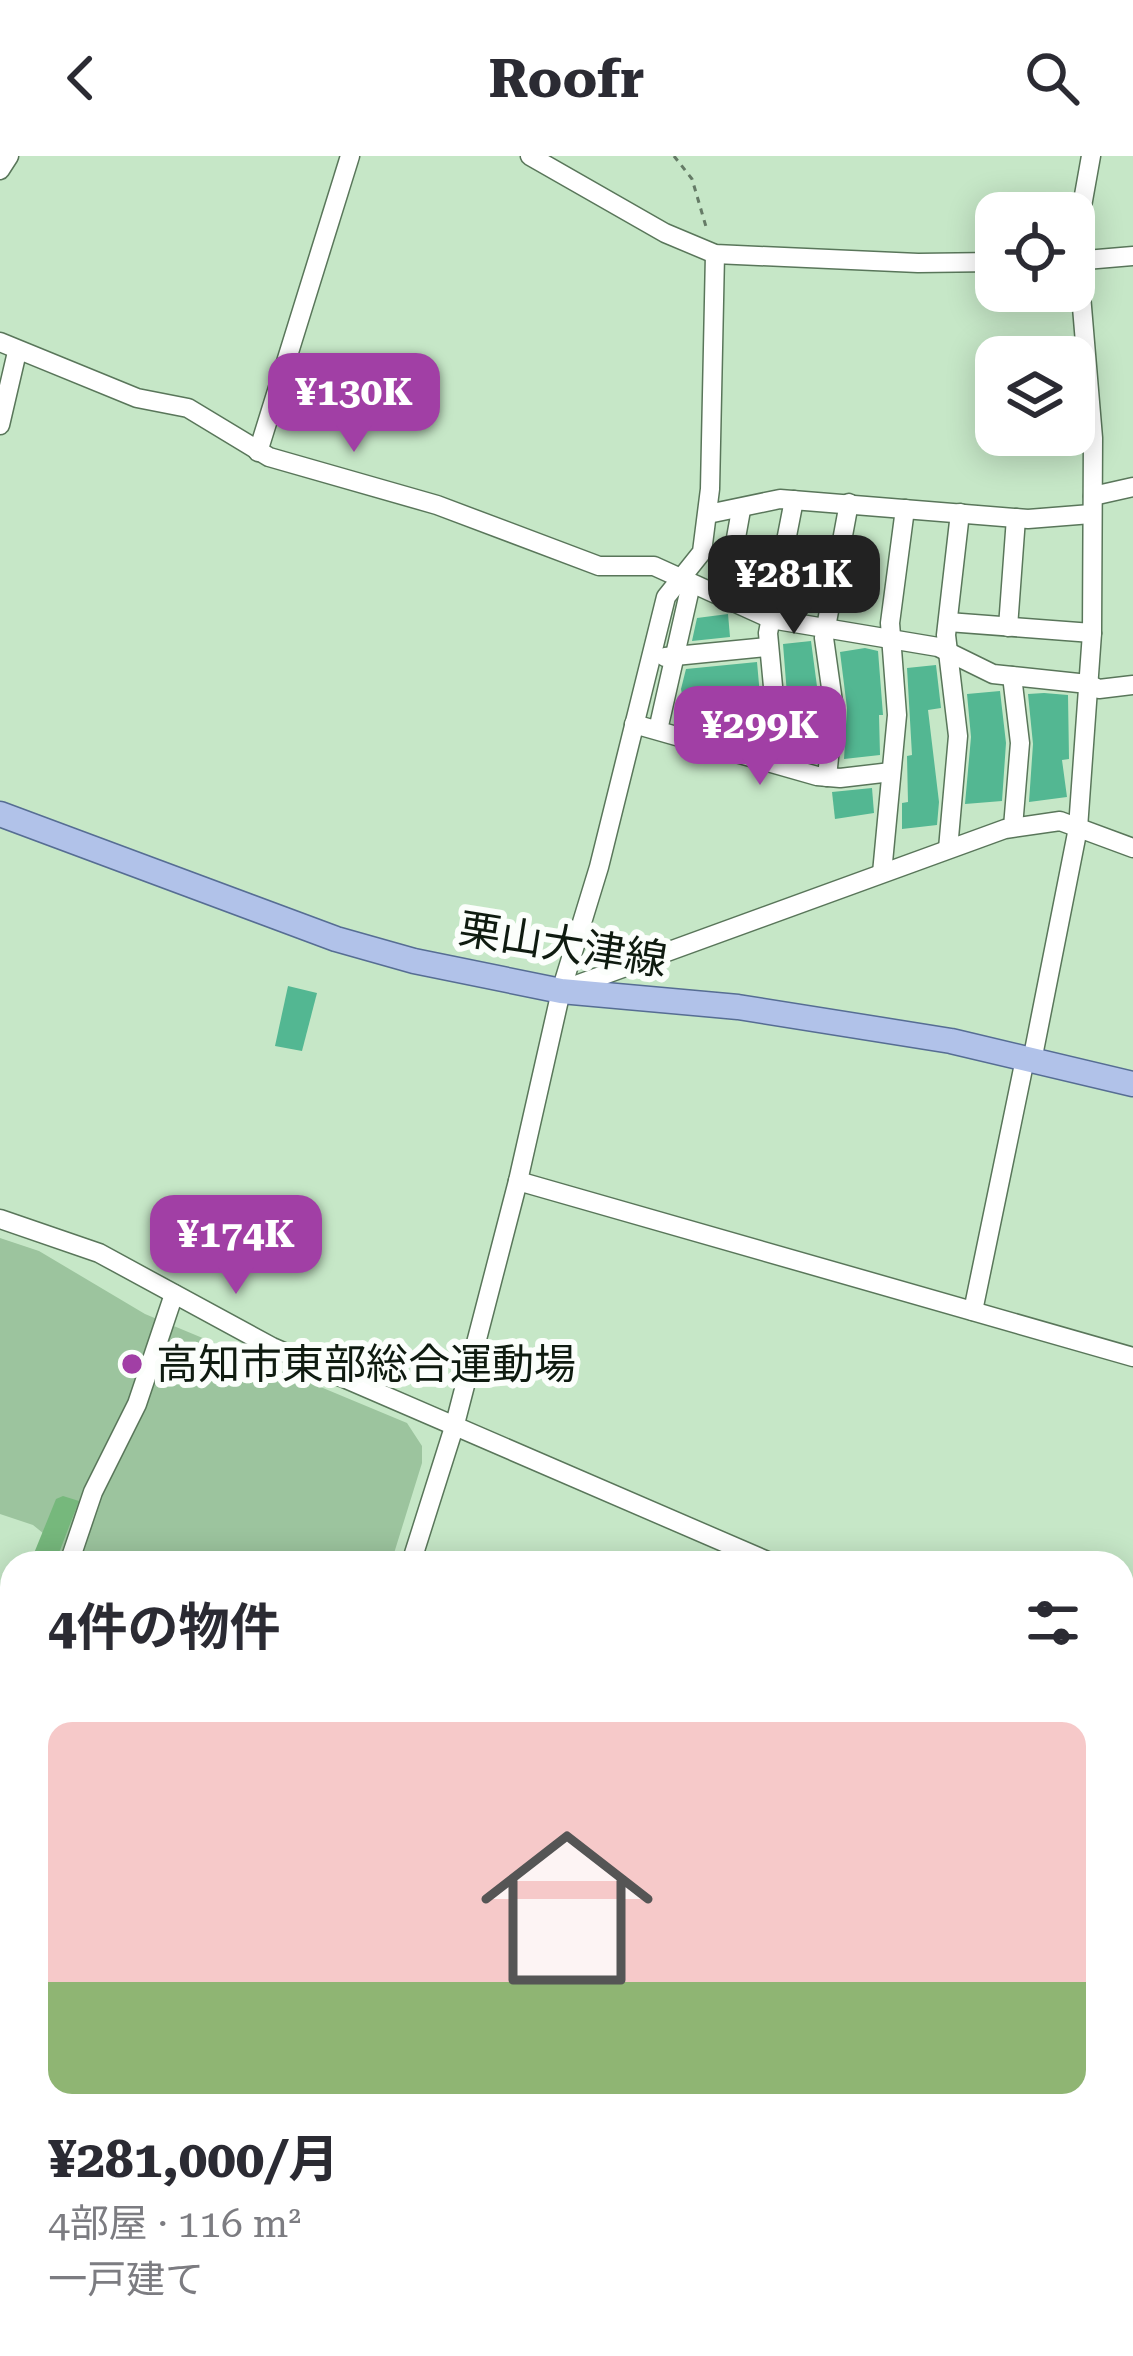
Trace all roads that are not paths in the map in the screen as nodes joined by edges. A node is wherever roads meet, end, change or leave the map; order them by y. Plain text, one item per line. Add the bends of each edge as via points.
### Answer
1 (9, 156) edge
2 (350, 156) edge
3 (530, 156) edge
4 (1091, 156) edge
5 (0, 170) edge
6 (1085, 192) edge
7 (715, 254) junction
8 (1133, 256) edge
9 (1095, 261) edge
10 (975, 262) edge
11 (1082, 312) edge
12 (8, 347) edge
13 (0, 425) edge
14 (258, 452) junction
15 (1133, 488) edge
16 (794, 500) junction
17 (849, 503) junction
18 (1092, 505) junction
19 (905, 509) junction
20 (740, 510) junction
21 (959, 513) junction
22 (708, 514) junction
23 (1016, 518) junction
24 (685, 581) junction
25 (725, 599) junction
26 (771, 619) junction
27 (948, 622) junction
28 (1008, 627) junction
29 (826, 628) junction
30 (1092, 633) junction
31 (890, 637) junction
32 (767, 647) junction
33 (948, 653) junction
34 (652, 654) junction
35 (673, 657) junction
36 (1012, 676) junction
37 (1088, 684) junction
38 (1133, 686) edge
39 (634, 724) junction
40 (658, 730) junction
41 (765, 761) junction
42 (891, 772) junction
43 (827, 777) junction
44 (0, 814) edge
45 (1013, 827) junction
46 (1078, 828) junction
47 (1133, 848) edge
48 (948, 849) junction
49 (882, 873) junction
50 (560, 991) junction
51 (1029, 1060) junction
52 (1133, 1084) edge
53 (518, 1181) junction
54 (0, 1219) edge
55 (174, 1294) junction
56 (973, 1311) junction
57 (1133, 1358) edge
58 (455, 1424) junction
59 (73, 1551) edge
60 (415, 1551) edge
61 (745, 1551) edge

1 - 5 street
2 - 14 street
3 - 7 street
4 - 6 street
7 - 10 street
7 - 22 street
8 - 9 street
11 - 18 street
12 - 13 street
12 - 14 street via 136,398 188,408
14 - 24 street via 437,505 599,566 654,566
15 - 18 street
16 - 17 street
16 - 20 street
16 - 26 street
17 - 19 street
17 - 29 street
18 - 23 street
18 - 30 street
19 - 21 street
19 - 31 street
20 - 22 street
20 - 25 street
21 - 23 street
21 - 27 street
22 - 24 street via 703,552
23 - 28 street
24 - 25 street
24 - 34 street via 666,597
24 - 35 street
25 - 26 street
26 - 29 street
26 - 32 street
27 - 28 street
27 - 33 street
28 - 30 street
29 - 31 street
29 - 43 street via 834,709
30 - 37 street
31 - 33 street
31 - 42 street
32 - 35 street
32 - 41 street via 774,701
33 - 36 street
33 - 48 street via 958,736
34 - 35 street
34 - 39 street
35 - 40 street
36 - 37 street
36 - 45 street via 1020,743
37 - 38 street
37 - 46 street
39 - 40 street
39 - 50 street
40 - 41 street
41 - 43 street
42 - 43 street
42 - 49 street
44 - 50 main road, 栗山大津線 via 336,939
45 - 46 street via 1060,821
45 - 48 street
46 - 47 street
46 - 51 street
48 - 49 street
49 - 50 street
50 - 51 main road, 栗山大津線 via 738,1007
50 - 53 street
51 - 52 main road, 栗山大津線
51 - 56 street
53 - 56 street
53 - 58 street
54 - 55 street via 99,1252
55 - 58 street via 272,1347
55 - 59 street
56 - 57 street
58 - 60 street
58 - 61 street

